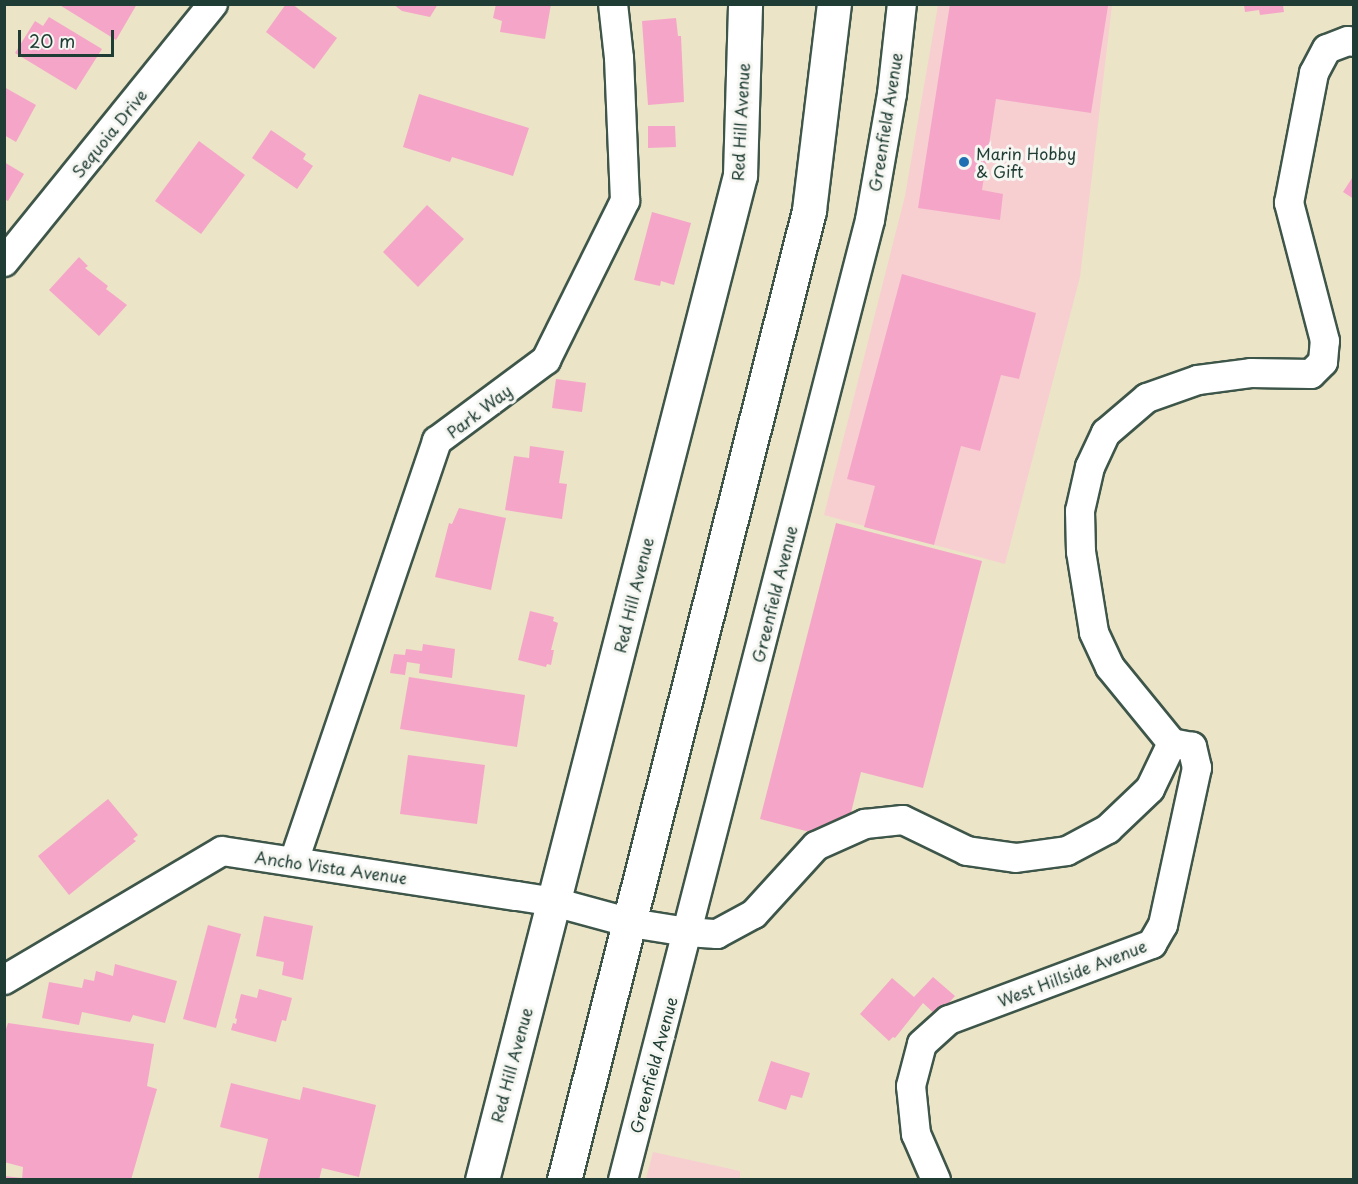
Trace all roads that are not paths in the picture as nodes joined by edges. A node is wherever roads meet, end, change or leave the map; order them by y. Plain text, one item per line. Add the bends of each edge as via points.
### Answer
1 (213, 4) edge
2 (613, 4) edge
3 (745, 4) edge
4 (834, 4) edge
5 (902, 4) edge
6 (1353, 42) edge
7 (4, 262) edge
8 (1172, 743) junction
9 (294, 861) junction
10 (554, 902) junction
11 (631, 923) junction
12 (687, 932) junction
13 (4, 980) edge
14 (482, 1179) edge
15 (564, 1179) edge
16 (623, 1179) edge
17 (936, 1179) edge

1 - 7 street, Sequoia Drive
2 - 9 street, Park Way via 624,201 546,360 437,441
3 - 10 main road, Red Hill Avenue via 740,175
4 - 11 main road via 809,210
5 - 12 street, Greenfield Avenue via 870,220
6 - 8 street via 1327,49 1314,73 1289,203 1325,341 1323,362 1311,374 1251,373 1198,380 1147,399 1106,433 1089,467 1080,511 1081,552 1094,632 1110,666
8 - 12 street, Ancho Vista Avenue via 1150,789 1108,829 1067,851 1016,858 967,851 903,820 865,824 816,846 754,914 717,934
8 - 17 street, West Hillside Avenue via 1192,747 1197,768 1163,925 1152,944 949,1020 922,1044 911,1086 916,1134
9 - 10 street, Ancho Vista Avenue
9 - 13 street, Ancho Vista Avenue via 222,851
10 - 11 street, Ancho Vista Avenue
10 - 14 main road, Red Hill Avenue
11 - 12 street, Ancho Vista Avenue
11 - 15 main road
12 - 16 street, Greenfield Avenue

